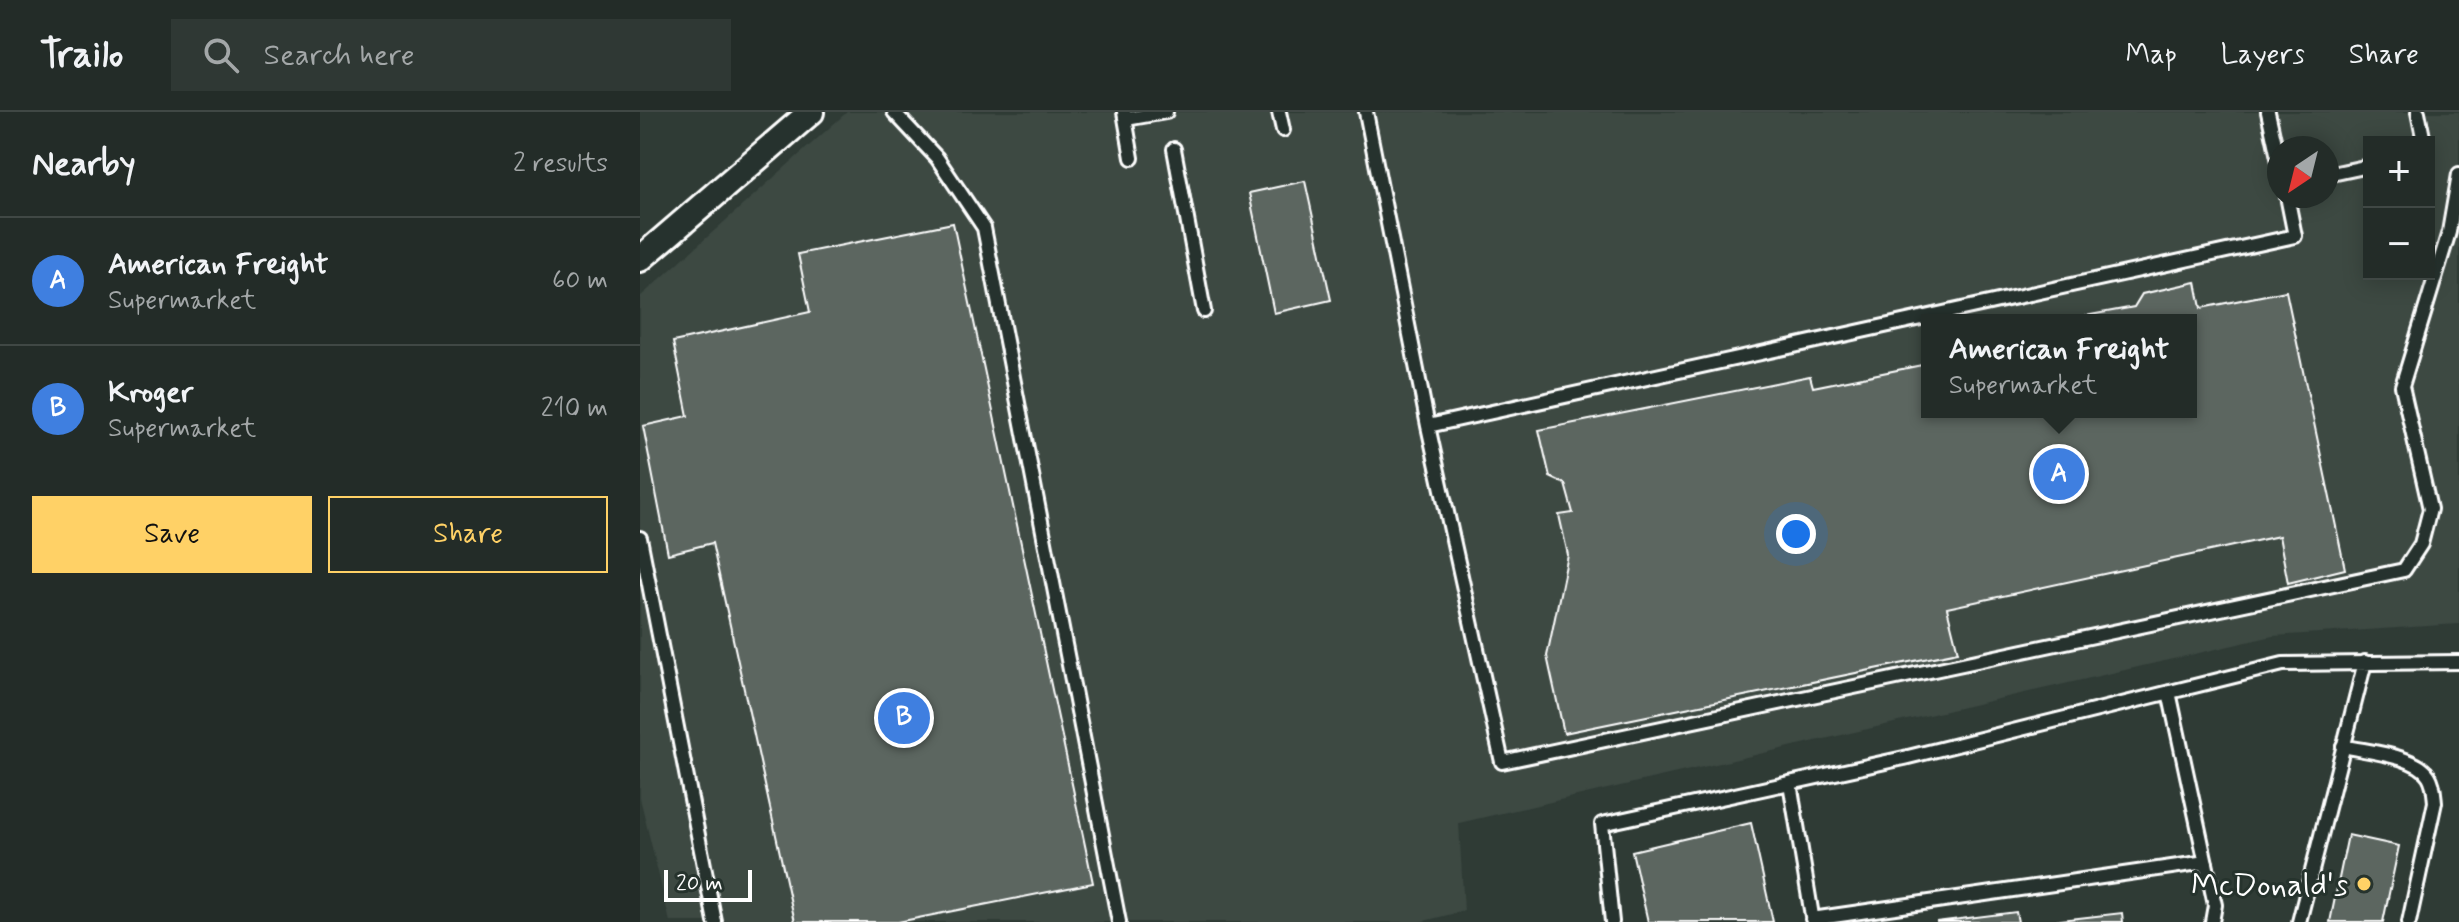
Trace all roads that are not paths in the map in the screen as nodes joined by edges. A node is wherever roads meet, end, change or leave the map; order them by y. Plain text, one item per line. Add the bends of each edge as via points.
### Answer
1 (811, 112) edge
2 (894, 112) edge
3 (1166, 112) edge
4 (1279, 112) edge
5 (1366, 112) edge
6 (2268, 112) edge
7 (2418, 112) edge
8 (1125, 116) edge
9 (1283, 130) dead end
10 (2273, 136) edge
11 (2423, 136) edge
12 (1174, 149) dead end
13 (1132, 158) dead end
14 (2363, 167) edge
15 (2339, 172) edge
16 (2459, 174) edge
17 (2289, 208) edge
18 (640, 259) edge
19 (1204, 311) dead end
20 (1939, 314) edge
21 (1921, 318) edge
22 (1428, 426) junction
23 (640, 538) edge
24 (2365, 662) junction
25 (2459, 662) edge
26 (2169, 692) junction
27 (2343, 746) junction
28 (1790, 783) junction
29 (2206, 862) junction
30 (1812, 920) edge
31 (715, 922) edge
32 (1119, 922) edge
33 (1612, 922) edge
34 (2212, 922) edge
35 (2299, 922) edge
36 (2409, 922) edge

1 - 18 street
2 - 32 lane via 937,158 984,228
3 - 8 lane
4 - 9 lane
5 - 22 lane
6 - 10 lane
7 - 11 lane
8 - 13 lane
12 - 19 lane
14 - 15 lane
16 - 22 lane via 2449,232 2402,386 2430,509 2421,544 2404,570 1502,762
17 - 20 lane via 2295,236
21 - 22 lane
23 - 31 lane
24 - 25 lane
24 - 26 lane via 2283,664
24 - 27 lane
26 - 28 lane
26 - 29 lane
27 - 35 lane
27 - 36 lane via 2413,761 2433,784 2435,802
28 - 30 lane
28 - 33 lane via 1602,824
29 - 30 lane
29 - 34 lane via 2215,905

